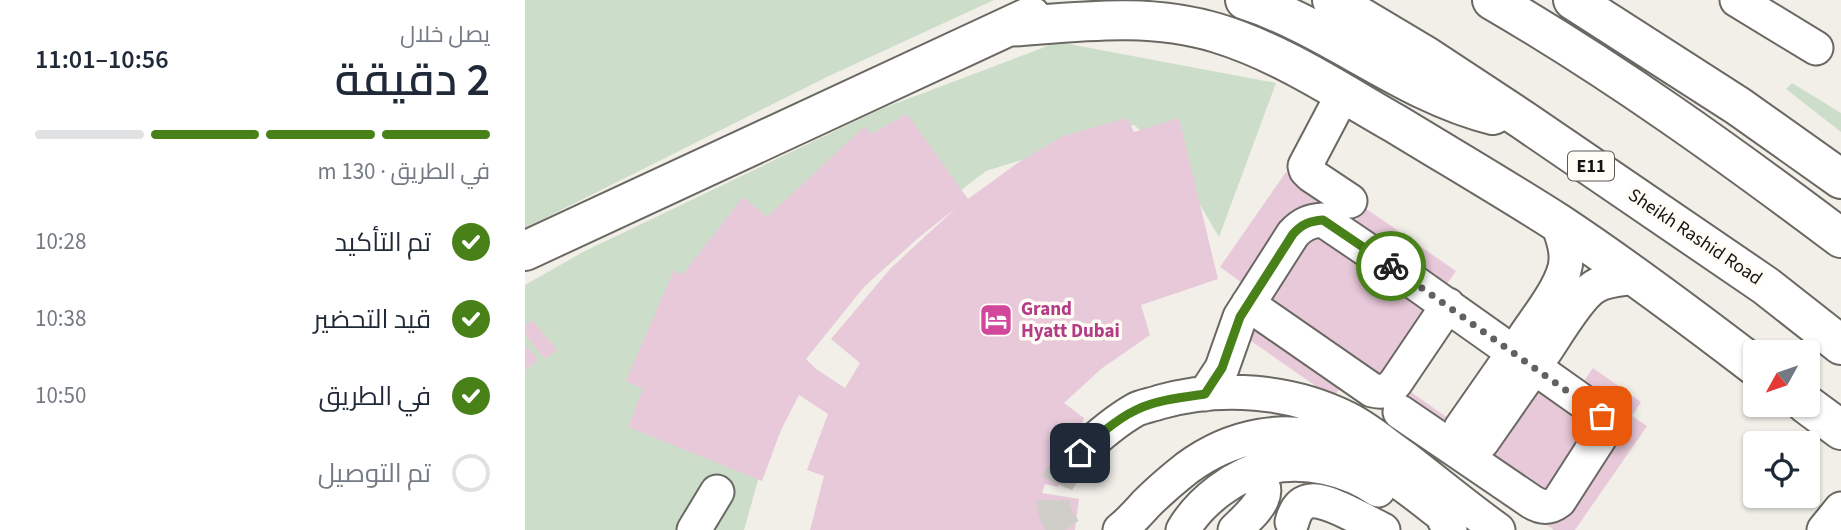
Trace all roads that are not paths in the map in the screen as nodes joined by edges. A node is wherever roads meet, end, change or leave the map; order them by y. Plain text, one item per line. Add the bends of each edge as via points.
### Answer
1 (1073, 0) edge
2 (1245, 0) edge
3 (1332, 0) edge
4 (1492, 0) edge
5 (1573, 0) edge
6 (1598, 0) edge
7 (1737, 0) edge
8 (1007, 27) junction
9 (1817, 48) dead end
10 (1343, 93) junction
11 (1738, 106) junction
12 (1523, 120) junction
13 (1841, 179) edge
14 (1350, 201) dead end
15 (1558, 223) junction
16 (1841, 238) edge
17 (525, 251) edge
18 (1636, 277) junction
19 (1766, 286) junction
20 (1248, 304) junction
21 (1457, 307) junction
22 (1841, 345) edge
23 (1521, 355) junction
24 (1743, 357) edge
25 (1841, 375) edge
26 (1205, 394) junction
27 (1395, 400) junction
28 (1820, 414) edge
29 (1841, 430) edge
30 (1080, 453) tunnel mouth
31 (1453, 457) junction
32 (1251, 473) junction
33 (1370, 474) junction
34 (717, 492) dead end
35 (1841, 509) edge
36 (1292, 522) dead end
37 (1371, 524) edge
38 (1433, 528) edge
39 (694, 530) edge
40 (1120, 530) edge
41 (1183, 530) edge
42 (1235, 530) edge
43 (1498, 530) edge
44 (1824, 530) edge

1 - 8 highway
2 - 12 highway via 1273,9 1443,99
3 - 12 highway, Sheikh Rashid Road / E11
4 - 16 highway via 1639,92
5 - 11 highway
6 - 11 street via 1706,74
7 - 9 street
8 - 10 highway via 1114,19 1161,22 1217,33 1279,57
8 - 17 highway
10 - 14 street via 1305,166 1308,173
10 - 15 highway
11 - 13 highway
12 - 19 highway, Sheikh Rashid Road / E11
15 - 18 highway
15 - 23 street via 1566,257 1563,276
18 - 23 street via 1593,287
18 - 24 highway
19 - 22 highway, Sheikh Rashid Road / E11
19 - 25 highway
20 - 21 street via 1293,234 1311,221 1323,220
20 - 26 street via 1222,368
20 - 27 street via 1372,390 1386,391
21 - 23 street
21 - 27 street
23 - 31 street
23 - 31 street via 1596,411 1605,423 1601,438 1559,501 1546,507 1532,502
26 - 30 street via 1137,409
26 - 31 street via 1245,392 1316,405 1379,439
27 - 31 street
28 - 29 highway
31 - 33 street via 1414,479 1378,461
31 - 43 street
32 - 33 street via 1296,464 1349,475
32 - 41 street via 1206,502
32 - 42 street via 1264,486 1263,496
33 - 37 street
33 - 38 street
33 - 40 street via 1336,444 1275,434 1244,439 1189,467
34 - 39 street
35 - 44 street
36 - 37 street via 1302,503 1312,500

